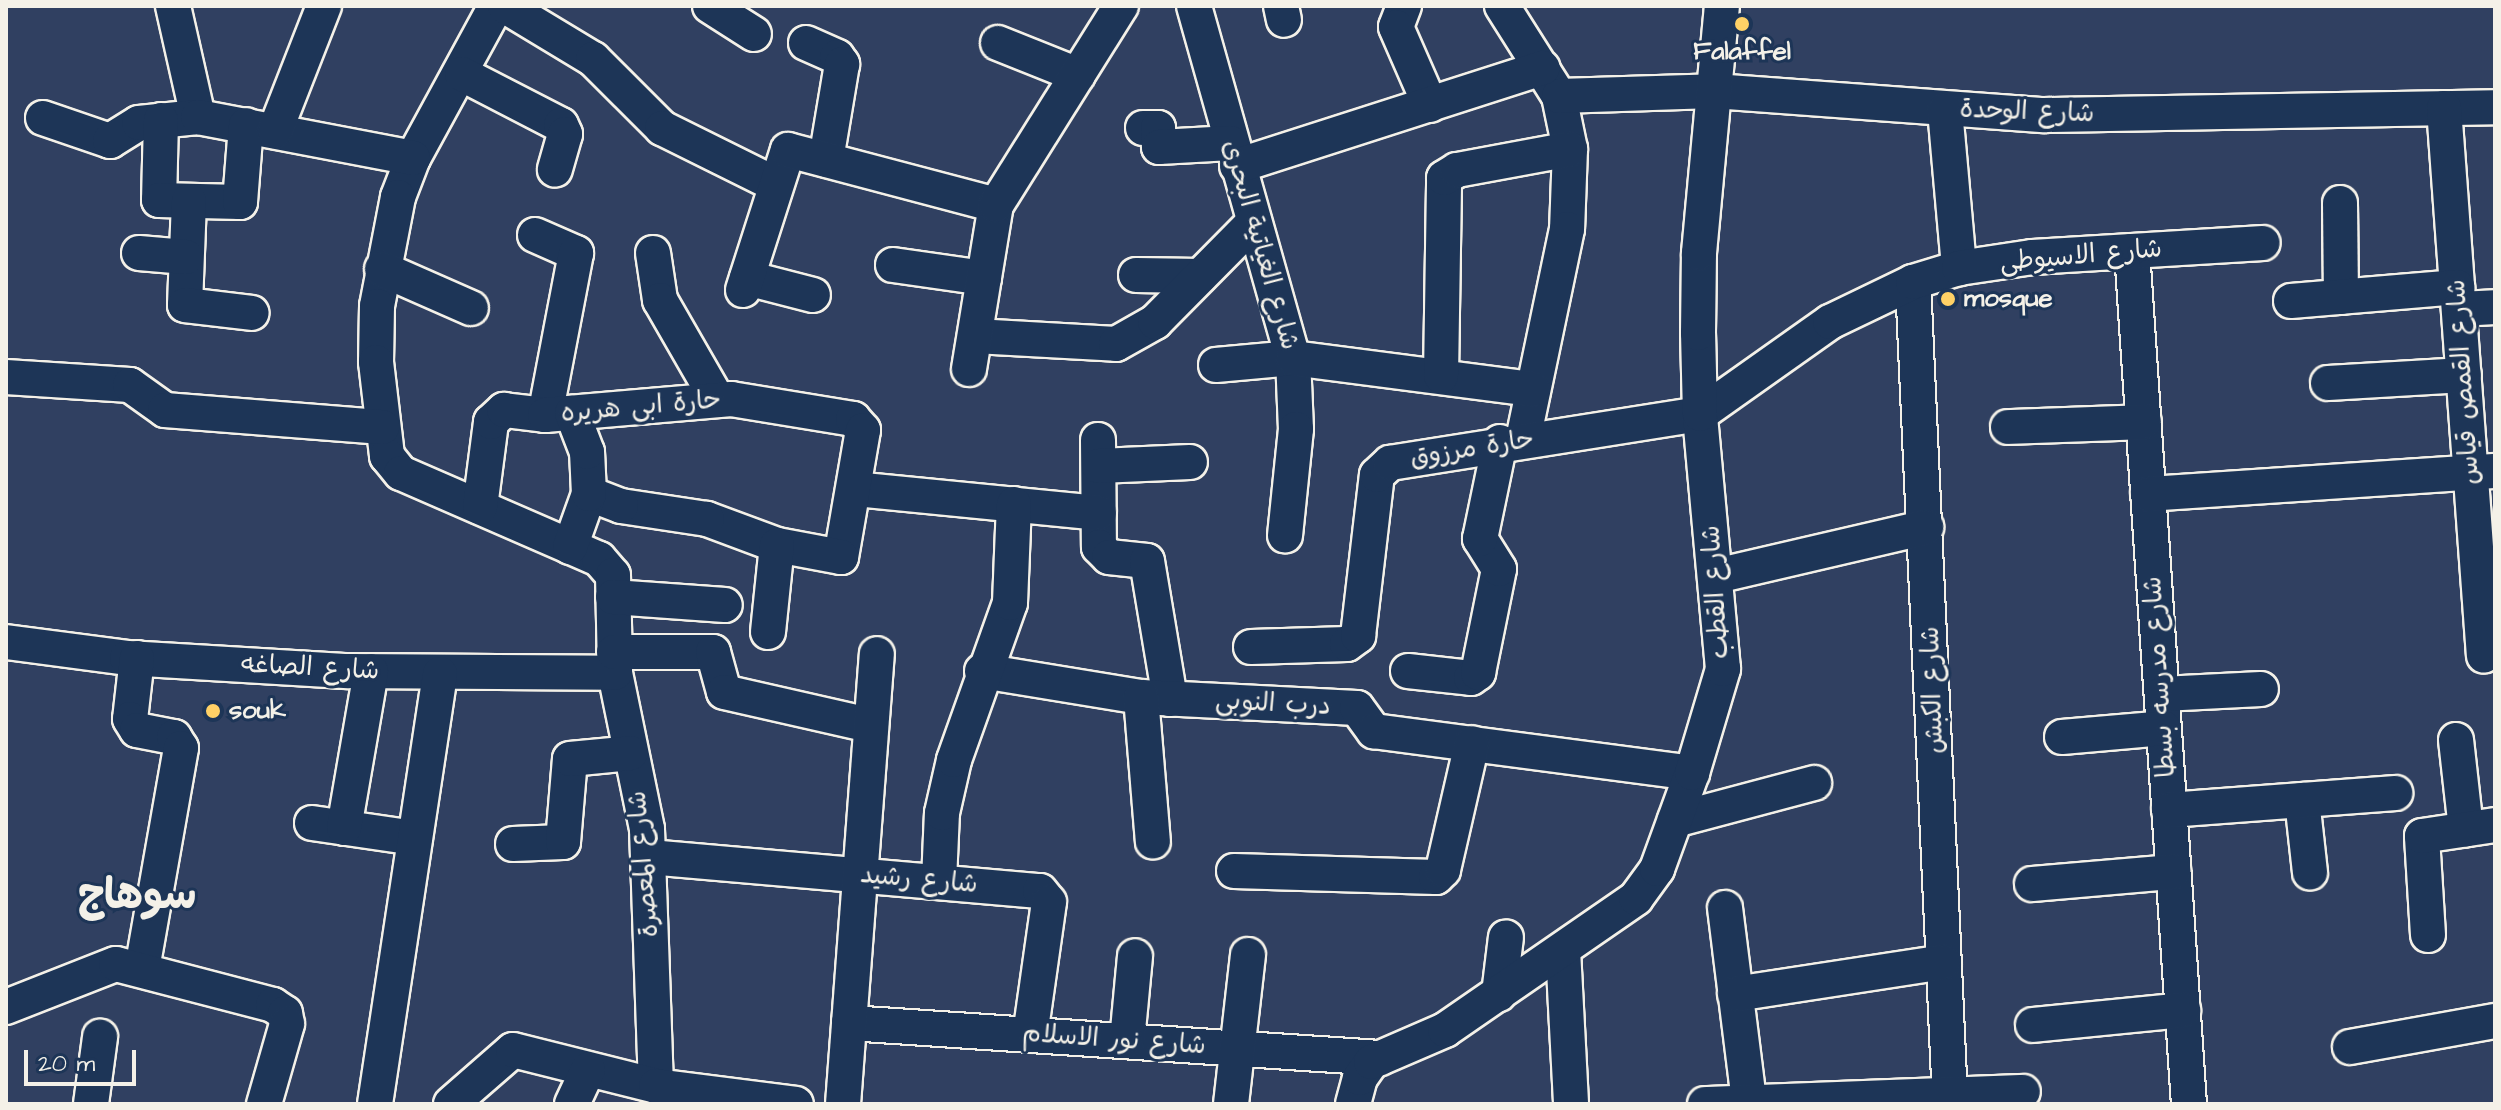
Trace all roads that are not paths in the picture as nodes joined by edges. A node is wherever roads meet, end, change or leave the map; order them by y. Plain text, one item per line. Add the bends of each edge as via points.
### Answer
1 (173, 6) edge
2 (324, 6) edge
3 (496, 6) edge
4 (505, 6) edge
5 (710, 6) edge
6 (1121, 6) edge
7 (1194, 6) edge
8 (1404, 6) edge
9 (1502, 6) edge
10 (1722, 6) edge
11 (754, 34) dead end
12 (806, 43) dead end
13 (998, 43) dead end
14 (462, 74) junction
15 (1078, 75) junction
16 (1551, 82) junction
17 (1714, 91) junction
18 (1430, 105) junction
19 (2495, 107) edge
20 (2444, 108) junction
21 (1945, 110) junction
22 (198, 117) junction
23 (43, 118) dead end
24 (161, 120) junction
25 (260, 128) junction
26 (1143, 128) dead end
27 (1570, 149) junction
28 (1234, 154) junction
29 (413, 158) junction
30 (826, 160) junction
31 (555, 170) dead end
32 (775, 184) junction
33 (189, 201) junction
34 (2340, 203) dead end
35 (996, 205) junction
36 (1254, 222) junction
37 (535, 235) dead end
38 (2263, 243) dead end
39 (2132, 251) junction
40 (139, 253) dead end
41 (653, 253) dead end
42 (186, 257) junction
43 (893, 265) dead end
44 (1959, 268) junction
45 (382, 269) junction
46 (1136, 275) dead end
47 (1200, 276) junction
48 (984, 278) junction
49 (1913, 282) junction
50 (813, 295) dead end
51 (2341, 297) junction
52 (2458, 298) junction
53 (2291, 301) dead end
54 (2495, 307) edge
55 (471, 308) dead end
56 (252, 313) dead end
57 (1293, 358) junction
58 (1216, 365) dead end
59 (2464, 375) junction
60 (1441, 376) junction
61 (6, 377) edge
62 (2328, 383) dead end
63 (1533, 389) junction
64 (717, 399) junction
65 (559, 414) junction
66 (1700, 414) junction
67 (2144, 422) junction
68 (382, 427) junction
69 (2008, 427) dead end
70 (1512, 441) junction
71 (1190, 462) dead end
72 (2483, 472) edge
73 (855, 489) junction
74 (589, 494) junction
75 (2148, 494) junction
76 (1014, 504) junction
77 (480, 507) junction
78 (1099, 513) junction
79 (1926, 527) junction
80 (1285, 535) dead end
81 (777, 545) junction
82 (570, 547) junction
83 (1716, 576) junction
84 (2487, 579) edge
85 (613, 597) junction
86 (725, 605) dead end
87 (768, 632) dead end
88 (6, 642) edge
89 (1251, 647) dead end
90 (877, 654) dead end
91 (2484, 656) dead end
92 (137, 658) junction
93 (615, 662) junction
94 (371, 671) junction
95 (982, 671) junction
96 (1408, 671) dead end
97 (440, 674) junction
98 (2261, 689) dead end
99 (2162, 694) junction
100 (1155, 698) junction
101 (869, 725) junction
102 (2164, 728) junction
103 (2062, 737) dead end
104 (2456, 740) dead end
105 (1472, 743) junction
106 (631, 753) junction
107 (1692, 773) junction
108 (1814, 783) dead end
109 (2395, 793) dead end
110 (2302, 800) junction
111 (2169, 810) junction
112 (1675, 820) junction
113 (2480, 827) edge
114 (415, 838) junction
115 (1153, 842) dead end
116 (513, 844) dead end
117 (649, 857) junction
118 (1234, 871) dead end
119 (2173, 872) junction
120 (2310, 873) dead end
121 (858, 875) junction
122 (939, 881) junction
123 (2032, 884) dead end
124 (1725, 908) dead end
125 (2428, 935) dead end
126 (1506, 937) dead end
127 (1563, 950) junction
128 (1248, 955) dead end
129 (1135, 956) dead end
130 (1944, 962) junction
131 (142, 970) junction
132 (1499, 994) junction
133 (1735, 994) junction
134 (6, 1007) edge
135 (2183, 1010) junction
136 (2495, 1021) edge
137 (849, 1023) junction
138 (2033, 1025) dead end
139 (1030, 1035) junction
140 (100, 1037) dead end
141 (1127, 1041) junction
142 (2350, 1047) dead end
143 (1237, 1048) junction
144 (1380, 1058) junction
145 (588, 1070) junction
146 (656, 1086) junction
147 (2023, 1092) dead end
148 (695, 1099) edge
149 (1950, 1099) junction
150 (1749, 1102) edge
151 (91, 1104) edge
152 (264, 1104) edge
153 (375, 1104) edge
154 (451, 1104) edge
155 (572, 1104) edge
156 (796, 1104) edge
157 (843, 1104) edge
158 (1231, 1104) edge
159 (1353, 1104) edge
160 (1571, 1104) edge
161 (1705, 1104) edge
162 (2189, 1104) edge

1 - 22 street
2 - 25 street
3 - 14 street
4 - 32 street via 593,59 662,128
5 - 11 street
6 - 15 street
7 - 28 street, شارع الغياتية البحرى
8 - 18 street via 1396,27
9 - 16 street
10 - 17 street, شارع القطب
12 - 30 street via 842,64
13 - 15 street
14 - 29 street
14 - 31 street via 561,125 565,134
15 - 35 street
16 - 17 street, شارع الوحدة
16 - 18 street, شارع الوحدة
16 - 27 street
17 - 21 street, شارع الوحدة
17 - 66 street, شارع القطب via 1699,253
18 - 28 street, شارع الوحدة
19 - 20 street, شارع الوحدة
20 - 21 street, شارع الوحدة via 2142,115
20 - 52 street, شارع القمص قياس
21 - 44 street
22 - 24 street
22 - 25 street
23 - 24 street via 110,141 135,125
24 - 33 street via 156,197
25 - 29 street
25 - 33 street via 240,202
26 - 28 street, شارع الوحدة via 1158,128 1159,147
27 - 60 street via 1457,170 1444,178
27 - 63 street via 1567,229
28 - 36 street, شارع الغياتية البحرى
29 - 45 street
30 - 32 street via 788,150
30 - 35 street
32 - 50 street via 745,284
33 - 42 street
34 - 51 street
35 - 48 street
36 - 47 street
36 - 57 street, شارع الغياتية البحرى
37 - 65 street via 576,253
38 - 39 street, شارع الاسيوطى
39 - 44 street, شارع الاسيوطى
39 - 67 street, شارع مدرسه بسطا
40 - 42 street
41 - 64 street via 660,300
42 - 56 street via 185,305
43 - 48 street
44 - 49 street, شارع الاسيوطى
45 - 55 street
45 - 68 street via 376,362
46 - 47 street
47 - 48 street via 1155,322 1116,344 972,353
49 - 66 street, شارع الاسيوطى via 1830,322
49 - 79 street, شارع الكبش
51 - 52 street
51 - 53 street
52 - 54 street
52 - 59 street, شارع القمص قياس
57 - 58 street
57 - 60 street
57 - 80 street, شارع الغياتية البحرى via 1296,429
59 - 62 street
59 - 72 street, شارع القمص قياس
60 - 63 street
61 - 68 street via 130,385 165,410
63 - 70 street
64 - 65 street, حارة ابى هريره
64 - 73 street, حارة ابى هريره via 859,423 863,430
65 - 74 street via 587,452
65 - 77 street, حارة ابى هريره via 504,410 495,417
66 - 70 street, حارة مرزوق
66 - 83 street, شارع القطب
67 - 69 street
67 - 75 street, شارع مدرسه بسطا
68 - 77 street via 392,465
70 - 89 street, حارة مرزوق via 1382,466 1361,628 1354,641
70 - 96 street via 1480,539 1499,569 1478,673 1471,678
71 - 78 street via 1098,453
72 - 75 street
72 - 84 street, شارع القمص قياس
73 - 76 street
73 - 81 street via 841,557
74 - 81 street via 621,506 707,519
74 - 82 street
75 - 99 street, شارع مدرسه بسطا
76 - 78 street
76 - 95 street via 1010,603
77 - 82 street
78 - 100 street via 1101,551 1109,557 1143,559 1149,565
79 - 83 street
79 - 130 street, شارع الكبش
81 - 87 street
82 - 85 street via 607,566
83 - 107 street, شارع القطب via 1723,669
84 - 91 street, شارع القمص قياس
85 - 86 street
85 - 93 street, شارع المعصرة
88 - 92 street, شارع الصاغه
90 - 101 street
92 - 94 street, شارع الصاغه
92 - 131 street via 130,719 137,730 174,737 181,748
93 - 97 street, شارع الصاغه
93 - 101 street, شارع الصاغه via 713,652 724,692
93 - 106 street, شارع المعصرة
94 - 97 street, شارع الصاغه
94 - 114 street via 328,825
95 - 100 street, درب النوبى
95 - 122 street via 942,813
97 - 114 street
98 - 99 street
99 - 102 street, شارع مدرسه بسطا
100 - 105 street, درب النوبى via 1357,708 1370,730
100 - 115 street
101 - 121 street
102 - 103 street
102 - 111 street, شارع مدرسه بسطا
104 - 113 street
105 - 107 street, درب النوبى
105 - 118 street via 1443,870 1436,877
106 - 116 street via 570,759 564,841
106 - 117 street, شارع المعصرة
107 - 112 street, شارع القطب
108 - 112 street
109 - 110 street
110 - 111 street
110 - 120 street
111 - 119 street, شارع مدرسه بسطا
112 - 127 street, شارع القطب via 1657,869 1636,898
113 - 125 street via 2420,840
114 - 153 street
117 - 121 street, شارع رشيد
117 - 146 street, شارع المعصرة
119 - 123 street
119 - 135 street, شارع مدرسه بسطا
121 - 122 street, شارع رشيد
121 - 137 street
122 - 139 street, شارع رشيد via 1047,896
124 - 133 street
126 - 132 street
127 - 132 street, شارع القطب
127 - 160 street
128 - 143 street
129 - 141 street
130 - 133 street
130 - 149 street, شارع الكبش
131 - 134 street via 100,966
131 - 152 street via 285,1013 287,1024
132 - 144 street, شارع القطب via 1427,1040
133 - 150 street
135 - 138 street
135 - 162 street, شارع مدرسه بسطا
136 - 142 street
137 - 139 street, شارع نور الاسلام
137 - 157 street
139 - 141 street, شارع نور الاسلام
140 - 151 street
141 - 143 street, شارع نور الاسلام
143 - 144 street, شارع نور الاسلام
143 - 158 street
144 - 159 street via 1360,1078
145 - 146 street
145 - 154 street via 513,1050
145 - 155 street
146 - 148 street
147 - 149 street
148 - 156 street
149 - 150 street
150 - 161 street

